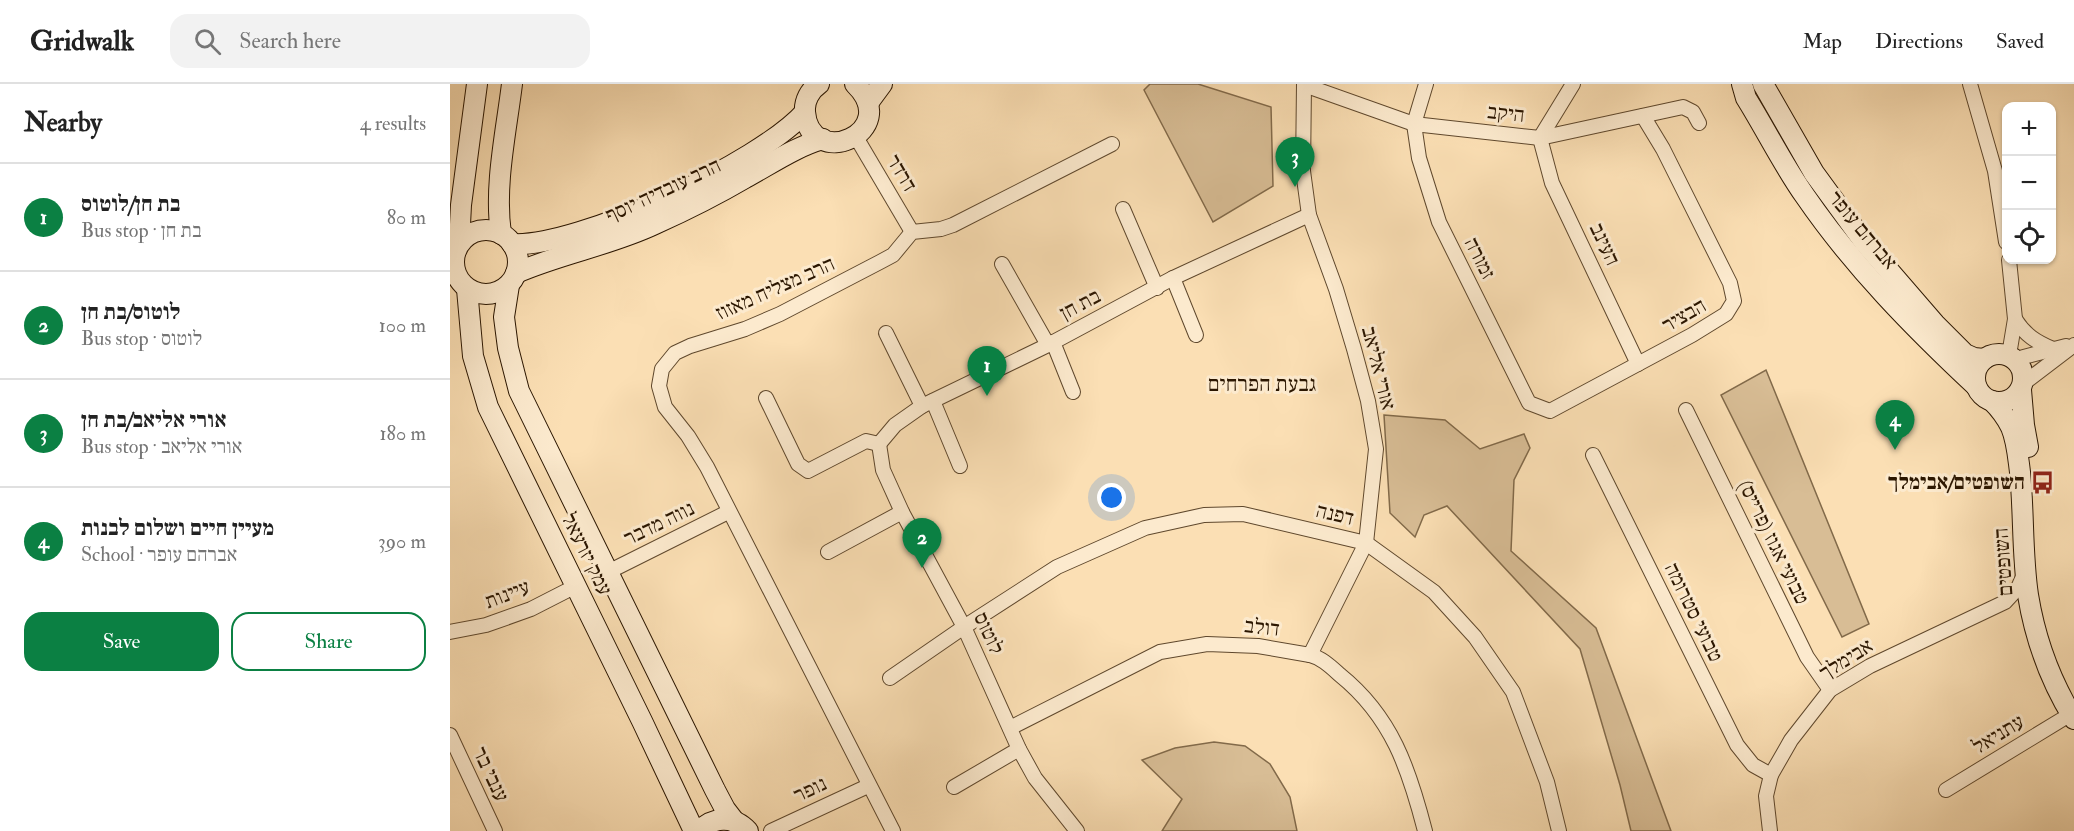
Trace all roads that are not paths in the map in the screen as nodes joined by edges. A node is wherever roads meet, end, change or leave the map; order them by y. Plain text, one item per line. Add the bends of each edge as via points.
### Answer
1 (477, 84) edge
2 (512, 84) edge
3 (855, 84) edge
4 (882, 84) edge
5 (1426, 84) edge
6 (1573, 84) edge
7 (1742, 84) edge
8 (1763, 84) edge
9 (1971, 84) edge
10 (816, 85) edge
11 (1304, 85) edge
12 (868, 103) junction
13 (805, 112) junction
14 (1643, 116) junction
15 (1699, 123) dead end
16 (1414, 124) junction
17 (856, 137) junction
18 (1540, 138) junction
19 (823, 140) junction
20 (1112, 144) dead end
21 (1123, 210) dead end
22 (2002, 212) edge
23 (1309, 215) junction
24 (912, 232) junction
25 (507, 239) junction
26 (455, 251) edge
27 (1002, 264) dead end
28 (2009, 264) edge
29 (1173, 278) junction
30 (512, 279) junction
31 (460, 286) edge
32 (1157, 288) junction
33 (2015, 319) junction
34 (886, 333) dead end
35 (1196, 335) dead end
36 (1050, 344) junction
37 (2074, 344) edge
38 (2053, 349) junction
39 (2012, 357) junction
40 (1983, 359) junction
41 (1638, 364) junction
42 (1976, 386) junction
43 (2022, 387) junction
44 (1072, 392) dead end
45 (766, 398) dead end
46 (1992, 401) junction
47 (928, 403) junction
48 (1529, 403) joint
49 (1686, 410) dead end
50 (879, 444) junction
51 (1593, 455) dead end
52 (960, 466) dead end
53 (728, 512) junction
54 (902, 512) junction
55 (1366, 543) junction
56 (828, 552) dead end
57 (2026, 564) junction
58 (608, 572) junction
59 (576, 586) junction
60 (1995, 608) junction
61 (2034, 622) junction
62 (964, 627) junction
63 (450, 632) edge
64 (1310, 655) junction
65 (890, 678) dead end
66 (1830, 690) junction
67 (2073, 710) edge
68 (1010, 728) junction
69 (450, 735) edge
70 (1019, 749) junction
71 (456, 767) edge
72 (1771, 775) junction
73 (868, 786) junction
74 (954, 787) dead end
75 (1946, 790) dead end
76 (741, 826) edge
77 (495, 831) edge
78 (694, 831) edge
79 (699, 831) edge
80 (771, 831) edge
81 (893, 831) edge
82 (1077, 831) edge
83 (1425, 831) edge
84 (1559, 831) edge
85 (1770, 831) edge

1 - 26 street
2 - 25 street via 498,211
3 - 12 street
4 - 12 street
5 - 16 street
6 - 18 street
7 - 42 street, אברהם עופר via 1746,98 1804,195 1843,247 1931,344
8 - 40 street, אברהם עופר via 1814,173 1864,243 1965,354
9 - 22 street
10 - 13 street via 809,94
11 - 16 street, היקב
11 - 23 street, אורי אליאב via 1303,171
12 - 17 street via 868,119
13 - 19 street via 808,125
13 - 25 street, הרב עובדיה יוסף via 758,150 645,208 553,240 528,245
14 - 15 street, היקב via 1683,107 1693,112
14 - 18 street, היקב
14 - 41 street, הבציר via 1725,272 1734,301 1726,314
16 - 18 street, היקב
16 - 48 street, זמורה via 1419,158 1439,222
17 - 19 street, הרב עובדיה יוסף via 844,142
17 - 24 street, דרדר
18 - 41 street, העינב via 1552,183
19 - 30 street, הרב עובדיה יוסף via 790,152 652,226
20 - 24 street via 953,225
21 - 32 street
23 - 29 street, בת חן
23 - 55 street, אורי אליאב via 1336,290 1368,401 1376,449
24 - 53 street, הרב מצליח מאזוז via 892,255 880,262 780,314 675,353 662,369 659,386 664,407 707,467
25 - 26 street via 493,231 480,231 468,236
25 - 30 street via 518,259
26 - 31 street via 454,268
27 - 36 street
28 - 33 street
29 - 32 street, בת חן
29 - 35 street
30 - 31 street via 500,291 489,294
30 - 58 street, עמק יזרעאל via 504,317 519,391
31 - 59 street, עמק יזרעאל via 473,356 488,407
32 - 36 street, בת חן
33 - 38 street via 2034,341
33 - 39 street
34 - 47 street
36 - 44 street
36 - 47 street, בת חן
37 - 38 street
37 - 43 street
38 - 39 street
39 - 40 street via 1996,353
39 - 43 street via 2024,374
40 - 42 street via 1976,371
41 - 48 street, הבציר via 1550,411
42 - 46 street
43 - 46 street via 2008,401
43 - 67 street, השופטים via 2043,616
45 - 50 street via 798,464 808,471 866,441
46 - 57 street, השופטים via 2003,413 2015,439
47 - 50 street, בת חן via 895,425
47 - 52 street
49 - 66 street, טבועי אגוז (פרייס) via 1807,657
50 - 54 street, לוטוס via 883,470
51 - 72 street, טבועי סטרומה via 1737,746 1753,765
53 - 58 street, נווה מדבר
53 - 73 street, הרב מצליח מאזוז
54 - 56 street
54 - 62 street, לוטוס
55 - 62 street, דפנה via 1243,514 1204,515 1145,528 1057,567
55 - 64 street, אורי אליאב
55 - 84 street, דפנה via 1434,592 1475,637 1513,692 1548,782
57 - 60 street, אבימלך via 2018,588
57 - 61 street, השופטים
58 - 76 street, עמק יזרעאל via 715,790 725,809
59 - 63 street, עיינות via 531,609 486,625
59 - 78 street, עמק יזרעאל
60 - 61 street via 2020,609
60 - 66 street, אבימלך via 1870,666
61 - 67 street, השופטים via 2053,678
62 - 65 street, דפנה
62 - 68 street, לוטוס
64 - 68 street, דולב via 1258,646 1207,644 1160,652
64 - 83 street, דולב via 1351,684 1394,737
66 - 72 street, אבימלך via 1791,740
67 - 75 street, עתניאל
68 - 70 street, לוטוס
69 - 71 street, ענבי בר
70 - 74 street
70 - 82 street, לוטוס via 1035,778
71 - 77 street, ענבי בר
72 - 85 street, אבימלך via 1766,796
73 - 80 street, נופר
73 - 81 street, הרב מצליח מאזוז
76 - 79 street via 718,819

